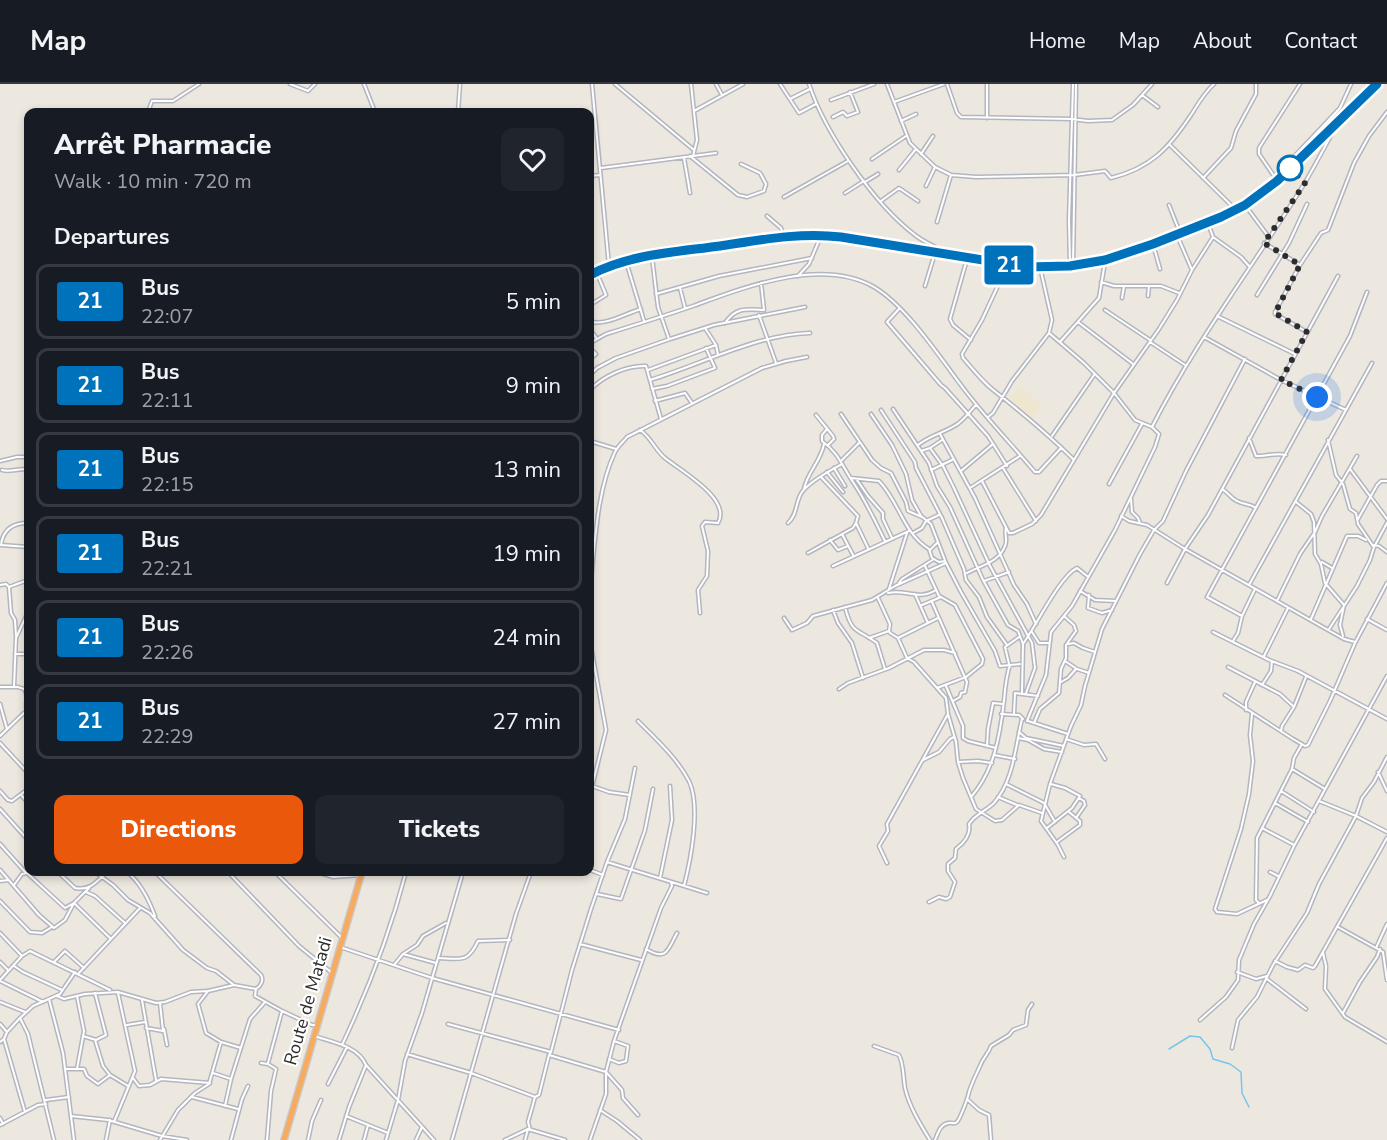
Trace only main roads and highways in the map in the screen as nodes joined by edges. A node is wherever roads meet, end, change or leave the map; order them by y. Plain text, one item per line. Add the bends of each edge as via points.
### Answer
1 (1377, 84) edge
2 (594, 272) edge
3 (360, 876) edge
4 (284, 1140) edge

1 - 2 highway via 1245,205 1208,223 1105,260 1040,267 822,235 652,256
3 - 4 highway, Route de Matadi

